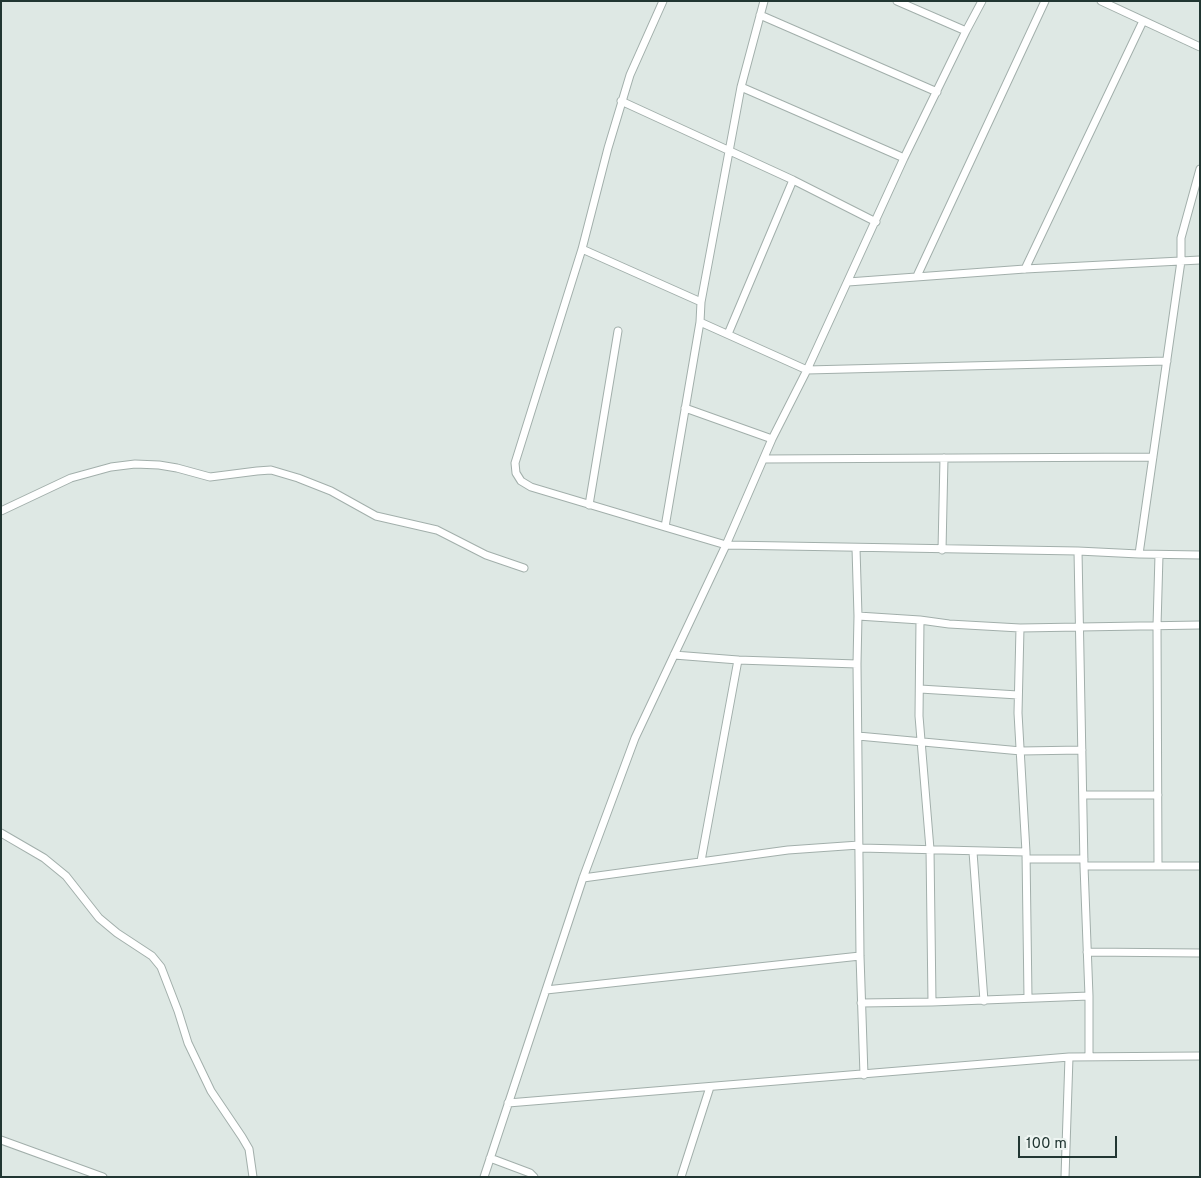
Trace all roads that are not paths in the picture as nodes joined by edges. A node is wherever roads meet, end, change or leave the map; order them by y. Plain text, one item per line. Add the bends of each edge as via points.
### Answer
1 (663, 1) edge
2 (764, 1) edge
3 (897, 1) edge
4 (982, 1) edge
5 (1045, 1) edge
6 (1101, 1) edge
7 (760, 15) junction
8 (1143, 21) junction
9 (966, 31) junction
10 (1200, 48) edge
11 (741, 87) junction
12 (937, 92) junction
13 (621, 101) junction
14 (730, 151) junction
15 (904, 158) junction
16 (1200, 169) edge
17 (793, 180) junction
18 (876, 222) junction
19 (582, 249) junction
20 (1200, 260) edge
21 (1181, 261) junction
22 (1025, 269) junction
23 (916, 276) junction
24 (848, 282) junction
25 (701, 302) junction
26 (700, 322) junction
27 (618, 331) dead end
28 (728, 334) junction
29 (1167, 361) junction
30 (807, 370) junction
31 (685, 408) junction
32 (772, 439) junction
33 (1153, 457) junction
34 (944, 458) junction
35 (764, 459) junction
36 (589, 504) junction
37 (1, 511) edge
38 (665, 527) junction
39 (726, 545) junction
40 (856, 548) junction
41 (942, 550) junction
42 (1078, 551) junction
43 (1139, 554) junction
44 (1159, 554) junction
45 (1200, 554) edge
46 (524, 568) dead end
47 (858, 616) junction
48 (920, 620) junction
49 (1200, 625) edge
50 (1157, 626) junction
51 (1020, 628) junction
52 (1079, 628) junction
53 (674, 655) junction
54 (738, 660) junction
55 (857, 664) junction
56 (920, 689) junction
57 (1018, 695) junction
58 (858, 736) junction
59 (922, 741) junction
60 (1082, 750) junction
61 (1021, 751) junction
62 (1083, 795) junction
63 (1158, 796) junction
64 (1, 833) edge
65 (860, 847) junction
66 (930, 849) junction
67 (973, 852) junction
68 (1026, 856) junction
69 (701, 861) junction
70 (1084, 862) junction
71 (1158, 866) junction
72 (1200, 866) edge
73 (583, 878) junction
74 (1087, 952) junction
75 (1200, 953) edge
76 (860, 956) junction
77 (546, 990) junction
78 (1089, 996) junction
79 (1028, 998) junction
80 (984, 1001) junction
81 (861, 1002) junction
82 (932, 1002) junction
83 (1089, 1056) junction
84 (1200, 1056) edge
85 (1069, 1057) junction
86 (864, 1075) junction
87 (710, 1087) junction
88 (508, 1103) junction
89 (1, 1140) edge
90 (490, 1158) junction
91 (103, 1177) edge
92 (253, 1177) edge
93 (484, 1177) edge
94 (534, 1177) edge
95 (681, 1177) edge
96 (1066, 1177) edge

1 - 13 street
2 - 7 street
3 - 9 street
4 - 9 street
5 - 23 street
6 - 8 street
7 - 11 street
7 - 12 street
8 - 10 street
8 - 22 street
9 - 12 street
11 - 14 street
11 - 15 street
12 - 15 street
13 - 14 street
13 - 19 street
14 - 17 street
14 - 25 street
15 - 18 street
16 - 21 street via 1181,238
17 - 18 street
17 - 28 street
18 - 24 street
19 - 25 street
19 - 36 street via 515,463 521,481 531,487
20 - 21 street
21 - 22 street
21 - 29 street
22 - 23 street
23 - 24 street
24 - 30 street
25 - 26 street
26 - 28 street
26 - 31 street
27 - 36 street
28 - 30 street
29 - 30 street
29 - 33 street
30 - 32 street
31 - 32 street
31 - 38 street
32 - 35 street
33 - 34 street
33 - 43 street
34 - 35 street
34 - 41 street
35 - 39 street
36 - 38 street
37 - 46 street via 71,478 111,467 159,464 210,478 271,470 331,491 376,516 436,530 486,555
38 - 39 street
39 - 40 street
39 - 53 street
40 - 41 street
40 - 47 street
41 - 42 street
42 - 43 street
42 - 52 street
43 - 44 street
44 - 45 street
44 - 50 street
47 - 48 street
47 - 55 street
48 - 51 street
48 - 56 street
49 - 50 street
50 - 52 street
50 - 63 street
51 - 52 street
51 - 57 street
52 - 60 street
53 - 54 street
53 - 73 street via 635,738
54 - 55 street
54 - 69 street
55 - 58 street
56 - 57 street
56 - 59 street
57 - 61 street
58 - 59 street
58 - 65 street
59 - 61 street
59 - 66 street
60 - 61 street
60 - 62 street
61 - 68 street
62 - 63 street
62 - 70 street
63 - 71 street
64 - 92 street via 44,858 66,876 99,918 152,956 160,967 188,1043 211,1091 249,1149
65 - 66 street
65 - 69 street via 788,850
65 - 76 street
66 - 67 street
66 - 82 street
67 - 68 street
67 - 80 street
68 - 70 street
68 - 79 street
69 - 73 street
70 - 71 street
70 - 74 street
71 - 72 street
73 - 77 street
74 - 75 street
74 - 78 street
76 - 77 street
76 - 81 street
77 - 88 street
78 - 79 street
78 - 83 street
79 - 80 street
80 - 82 street
81 - 82 street
81 - 86 street
83 - 84 street
83 - 85 street
85 - 86 street
85 - 96 street
86 - 87 street
87 - 88 street
87 - 95 street
88 - 90 street
89 - 91 street
90 - 93 street
90 - 94 street

